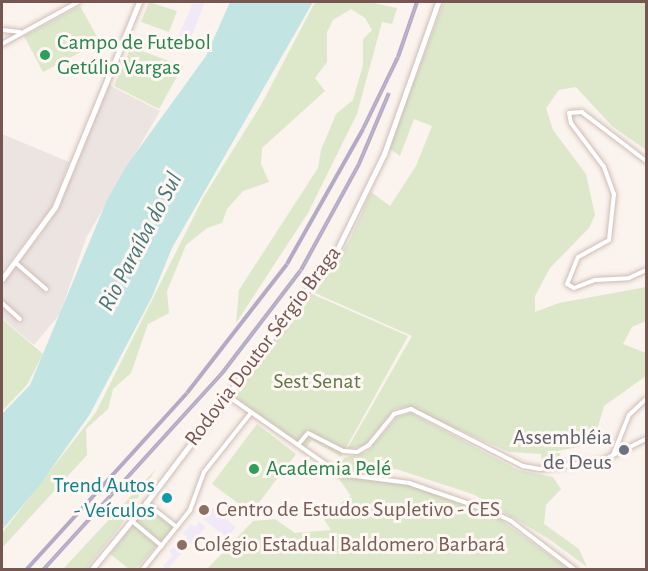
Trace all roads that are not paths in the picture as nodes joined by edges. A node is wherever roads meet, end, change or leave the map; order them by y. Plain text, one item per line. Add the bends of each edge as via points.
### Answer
1 (78, 2) edge
2 (139, 2) edge
3 (438, 2) edge
4 (2, 30) edge
5 (21, 32) junction
6 (2, 44) edge
7 (646, 161) edge
8 (15, 263) junction
9 (646, 270) edge
10 (2, 279) edge
11 (567, 285) junction
12 (46, 289) dead end
13 (562, 291) dead end
14 (2, 303) edge
15 (20, 319) dead end
16 (228, 396) junction
17 (646, 399) edge
18 (250, 414) junction
19 (646, 439) edge
20 (298, 445) junction
21 (613, 456) junction
22 (146, 503) junction
23 (132, 521) junction
24 (177, 527) junction
25 (162, 546) junction
26 (91, 570) edge
27 (142, 570) edge
28 (575, 570) edge

1 - 5 street
2 - 8 main road via 55,207
3 - 16 main road, Rodovia Doutor Sérgio Braga via 384,154 337,250
4 - 5 street
5 - 6 street
7 - 11 street via 582,112 568,114 604,167 614,194 609,240 578,257
8 - 10 main road
8 - 12 street
9 - 11 street via 632,278 597,279 574,288
11 - 13 street
14 - 15 street
16 - 18 street
16 - 22 main road, Rodovia Doutor Sérgio Braga
17 - 21 street via 629,415
18 - 20 street
18 - 24 street via 204,472 197,498
19 - 21 street
20 - 21 street via 307,434 343,451 357,452 369,445 394,414 408,409 529,468 582,465
20 - 28 street via 344,476 409,483 498,514
22 - 23 main road, Rodovia Doutor Sérgio Braga
22 - 24 street
23 - 25 street
23 - 26 main road, Rodovia Doutor Sérgio Braga
24 - 25 street
25 - 27 street

